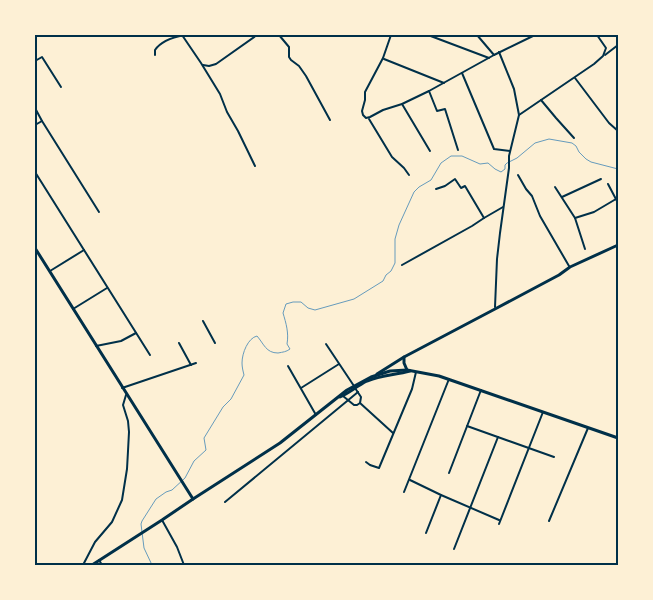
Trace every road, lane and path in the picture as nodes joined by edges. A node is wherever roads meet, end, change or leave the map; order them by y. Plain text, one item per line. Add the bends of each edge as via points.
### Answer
1 (183, 35) edge
2 (257, 35) edge
3 (279, 35) edge
4 (391, 35) edge
5 (428, 35) edge
6 (477, 35) edge
7 (535, 35) edge
8 (597, 35) edge
9 (618, 45) edge
10 (500, 52) junction
11 (155, 55) dead end
12 (494, 55) junction
13 (603, 56) junction
14 (383, 58) junction
15 (489, 58) junction
16 (35, 62) edge
17 (203, 65) junction
18 (462, 73) junction
19 (575, 78) junction
20 (444, 83) junction
21 (61, 87) dead end
22 (429, 91) junction
23 (541, 100) junction
24 (402, 104) junction
25 (35, 108) edge
26 (518, 115) junction
27 (368, 118) dead end
28 (330, 120) dead end
29 (42, 121) junction
30 (35, 125) edge
31 (618, 131) edge
32 (574, 138) dead end
33 (458, 150) dead end
34 (430, 151) dead end
35 (510, 151) junction
36 (255, 166) dead end
37 (35, 172) edge
38 (409, 175) dead end
39 (518, 175) dead end
40 (601, 179) dead end
41 (608, 184) dead end
42 (555, 187) dead end
43 (436, 189) dead end
44 (562, 197) junction
45 (616, 199) junction
46 (618, 203) edge
47 (503, 207) junction
48 (99, 212) dead end
49 (484, 218) junction
50 (575, 218) junction
51 (618, 245) edge
52 (35, 248) edge
53 (585, 249) dead end
54 (84, 250) junction
55 (402, 266) dead end
56 (570, 267) junction
57 (49, 271) junction
58 (108, 288) junction
59 (73, 309) junction
60 (495, 309) junction
61 (203, 321) dead end
62 (136, 333) junction
63 (179, 343) dead end
64 (216, 343) dead end
65 (326, 344) dead end
66 (96, 346) junction
67 (150, 355) dead end
68 (404, 357) junction
69 (196, 363) dead end
70 (339, 364) junction
71 (191, 365) junction
72 (288, 366) dead end
73 (407, 370) junction
74 (415, 371) junction
75 (376, 375) junction
76 (449, 379) junction
77 (354, 387) junction
78 (122, 388) junction
79 (301, 388) junction
80 (481, 390) junction
81 (358, 392) junction
82 (126, 395) junction
83 (343, 396) junction
84 (336, 399) junction
85 (348, 401) junction
86 (360, 403) junction
87 (543, 412) junction
88 (316, 415) junction
89 (467, 426) junction
90 (588, 428) junction
91 (393, 433) junction
92 (498, 437) junction
93 (618, 438) edge
94 (529, 448) junction
95 (554, 457) dead end
96 (366, 462) dead end
97 (449, 473) dead end
98 (410, 480) junction
99 (404, 492) dead end
100 (441, 495) junction
101 (193, 499) junction
102 (225, 502) dead end
103 (470, 508) junction
104 (162, 520) junction
105 (500, 520) junction
106 (549, 521) dead end
107 (499, 524) dead end
108 (426, 533) dead end
109 (454, 549) dead end
110 (100, 560) junction
111 (82, 565) edge
112 (92, 565) edge
113 (102, 565) edge
114 (184, 565) edge

1 - 11 street via 162,42
1 - 17 street
2 - 17 street via 216,64
3 - 28 street via 289,47 289,57 306,76
4 - 14 street
5 - 15 street
6 - 12 street
7 - 10 street
8 - 13 street via 606,48
9 - 13 street
10 - 12 street
10 - 26 street via 514,89
12 - 15 street
13 - 19 street
14 - 20 street
14 - 24 street via 365,92 363,115 370,118
15 - 18 street
16 - 21 street via 42,57
17 - 36 street
18 - 20 street
18 - 35 street via 494,149
19 - 23 street
19 - 31 street
20 - 22 street
22 - 24 street
22 - 33 street via 437,112 445,108
23 - 26 street
23 - 32 street
24 - 34 street
25 - 29 street
26 - 35 street
27 - 38 street via 392,157
29 - 30 street
29 - 48 street
35 - 47 street
37 - 54 street
39 - 56 street
40 - 44 street
41 - 45 street
42 - 44 street
43 - 49 street via 455,179 461,188 465,186
44 - 50 street
45 - 46 street
45 - 50 street via 594,212
47 - 49 street
47 - 60 street
49 - 55 street
50 - 53 street
51 - 56 main road
52 - 57 main road
54 - 57 street
54 - 58 street
56 - 60 main road
57 - 59 main road
58 - 59 street
58 - 62 street
59 - 66 main road
60 - 68 main road
61 - 64 street
62 - 66 street via 121,341
62 - 67 street
63 - 71 street
65 - 70 street
66 - 78 main road
68 - 73 main road
68 - 75 main road
69 - 71 street
70 - 77 street
70 - 79 street
71 - 78 street
72 - 79 street
73 - 74 main road
73 - 75 main road
74 - 76 main road
74 - 77 main road via 383,376
74 - 91 street via 412,389
75 - 77 main road
76 - 80 main road
76 - 98 street
77 - 81 street
77 - 83 main road
77 - 84 main road
78 - 82 main road
79 - 88 street
80 - 87 main road
80 - 89 street
81 - 85 street
81 - 86 street
82 - 101 main road
82 - 111 street via 123,405 129,432 122,500 112,522
83 - 84 main road
83 - 85 street
84 - 88 main road
85 - 86 street via 354,405
85 - 102 street
86 - 91 street
87 - 90 main road
87 - 94 street
88 - 101 main road via 267,452
89 - 92 street
89 - 97 street
90 - 93 main road
90 - 106 street
91 - 96 street via 379,468
92 - 94 street
92 - 103 street
94 - 95 street
94 - 105 street
98 - 99 street
98 - 100 street
100 - 103 street
100 - 108 street
101 - 104 main road
103 - 105 street
103 - 109 street
104 - 110 main road
104 - 114 street via 178,547
105 - 107 street
110 - 112 main road
110 - 113 street

